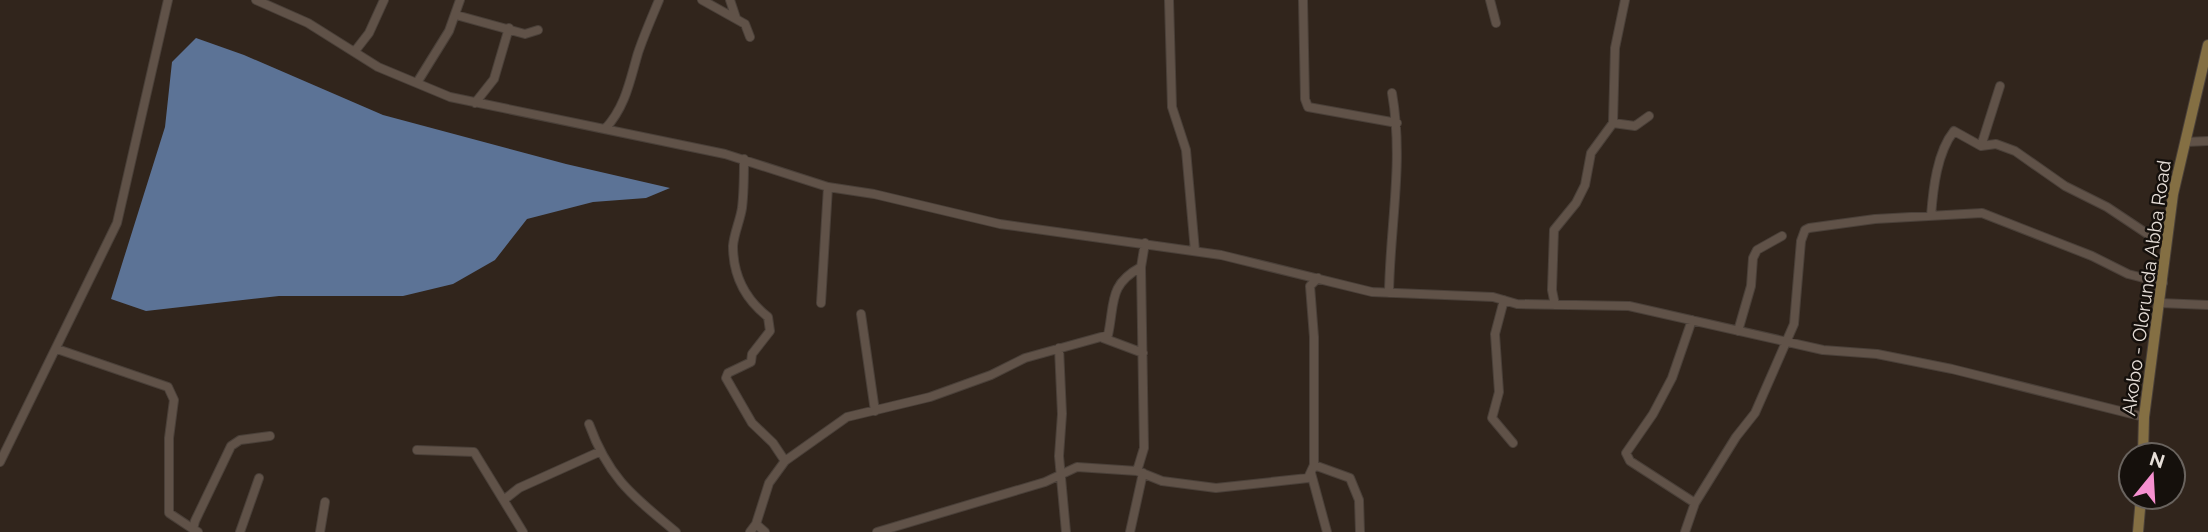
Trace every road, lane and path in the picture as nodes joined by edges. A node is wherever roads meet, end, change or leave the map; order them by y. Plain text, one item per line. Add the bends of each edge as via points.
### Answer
1 (168, 0) edge
2 (256, 0) edge
3 (384, 0) edge
4 (460, 0) edge
5 (659, 0) edge
6 (702, 0) edge
7 (730, 0) edge
8 (1169, 0) edge
9 (1303, 0) edge
10 (1490, 0) edge
11 (1625, 0) edge
12 (456, 15) junction
13 (736, 18) junction
14 (1496, 23) dead end
15 (509, 28) junction
16 (538, 30) dead end
17 (750, 37) dead end
18 (2208, 45) edge
19 (355, 51) junction
20 (418, 81) junction
21 (2000, 86) dead end
22 (1392, 93) dead end
23 (475, 103) junction
24 (1649, 116) dead end
25 (1397, 123) junction
26 (1613, 123) junction
27 (605, 129) junction
28 (2208, 141) edge
29 (2186, 142) junction
30 (1981, 146) junction
31 (744, 159) junction
32 (828, 187) junction
33 (1931, 216) junction
34 (1782, 236) dead end
35 (1145, 243) junction
36 (2167, 247) junction
37 (1195, 251) junction
38 (1141, 267) junction
39 (1318, 278) junction
40 (2163, 283) junction
41 (1388, 293) junction
42 (1504, 300) junction
43 (821, 303) dead end
44 (2160, 303) junction
45 (1555, 305) junction
46 (2208, 305) edge
47 (861, 314) dead end
48 (1692, 320) junction
49 (1738, 331) junction
50 (1103, 338) junction
51 (1785, 342) junction
52 (1059, 348) junction
53 (57, 349) junction
54 (1143, 353) junction
55 (875, 411) junction
56 (2144, 417) junction
57 (589, 424) dead end
58 (270, 436) dead end
59 (2143, 441) edge
60 (1513, 443) dead end
61 (417, 450) dead end
62 (599, 452) junction
63 (0, 461) edge
64 (785, 461) junction
65 (1312, 469) junction
66 (1140, 472) junction
67 (1062, 475) junction
68 (258, 478) dead end
69 (505, 499) junction
70 (324, 502) dead end
71 (1695, 503) junction
72 (2139, 511) edge
73 (753, 528) edge
74 (195, 530) edge
75 (240, 532) edge
76 (320, 532) edge
77 (523, 532) edge
78 (676, 532) edge
79 (765, 532) edge
80 (877, 532) edge
81 (1066, 532) edge
82 (1130, 532) edge
83 (1327, 532) edge
84 (1360, 532) edge
85 (1685, 532) edge
86 (2138, 532) edge

1 - 53 street via 117,223
2 - 19 street via 288,12
3 - 19 street
4 - 12 street
5 - 27 street via 633,79 616,117
6 - 13 street
7 - 13 street
8 - 37 street via 1172,107 1186,150
9 - 25 street via 1308,107
10 - 14 street
11 - 26 street via 1615,48
12 - 15 street
12 - 20 street
13 - 17 street via 745,24
15 - 16 street via 525,34
15 - 23 street via 494,79
18 - 29 main road, Akobo - Olorunda Abba Road
19 - 20 street via 377,66
20 - 23 street
21 - 30 street
22 - 25 street
23 - 27 street
24 - 26 street via 1635,126
25 - 41 street via 1399,176 1389,244
26 - 45 street via 1591,153 1576,203 1554,230
27 - 31 street
28 - 29 street
29 - 36 main road, Akobo - Olorunda Abba Road
30 - 33 street via 1954,131 1947,140
30 - 36 street via 1996,144 2015,151
31 - 32 street
31 - 64 street via 735,256 740,285 768,317 771,331 751,362 726,378 752,423
32 - 35 street via 1000,224
32 - 43 street
33 - 40 street via 1966,212 1994,216 2128,274
33 - 51 street via 1804,230 1796,314
34 - 49 street via 1757,250 1753,258 1751,286
35 - 37 street
35 - 38 street
36 - 40 main road, Akobo - Olorunda Abba Road
37 - 39 street
38 - 50 street via 1121,281 1111,307 1108,335
38 - 54 street
39 - 41 street
39 - 65 street via 1310,286
40 - 44 main road, Akobo - Olorunda Abba Road
41 - 42 street
42 - 45 street
42 - 60 street via 1496,334 1499,392 1492,418
44 - 46 street
44 - 56 main road, Akobo - Olorunda Abba Road
45 - 48 street via 1629,306
47 - 55 street
48 - 49 street
48 - 71 street via 1672,378 1626,453 1630,461
49 - 51 street
50 - 52 street
50 - 54 street
51 - 56 street via 1891,356
51 - 71 street via 1755,413
52 - 55 street via 930,397
52 - 67 street
53 - 63 street
53 - 74 street via 168,387 174,400 169,513
54 - 66 street
55 - 64 street via 847,418
56 - 59 main road, Akobo - Olorunda Abba Road
57 - 62 street
58 - 74 street via 240,440 231,446
61 - 69 street via 474,452
62 - 69 street via 519,488
62 - 78 street via 642,507
64 - 73 street via 769,483
65 - 66 street via 1308,478 1294,481 1216,488 1162,481
65 - 83 street
65 - 84 street via 1350,478 1359,500
66 - 67 street via 1077,467
66 - 82 street
67 - 80 street
67 - 81 street
68 - 75 street
69 - 77 street
70 - 76 street
71 - 85 street
72 - 86 main road
73 - 79 street

